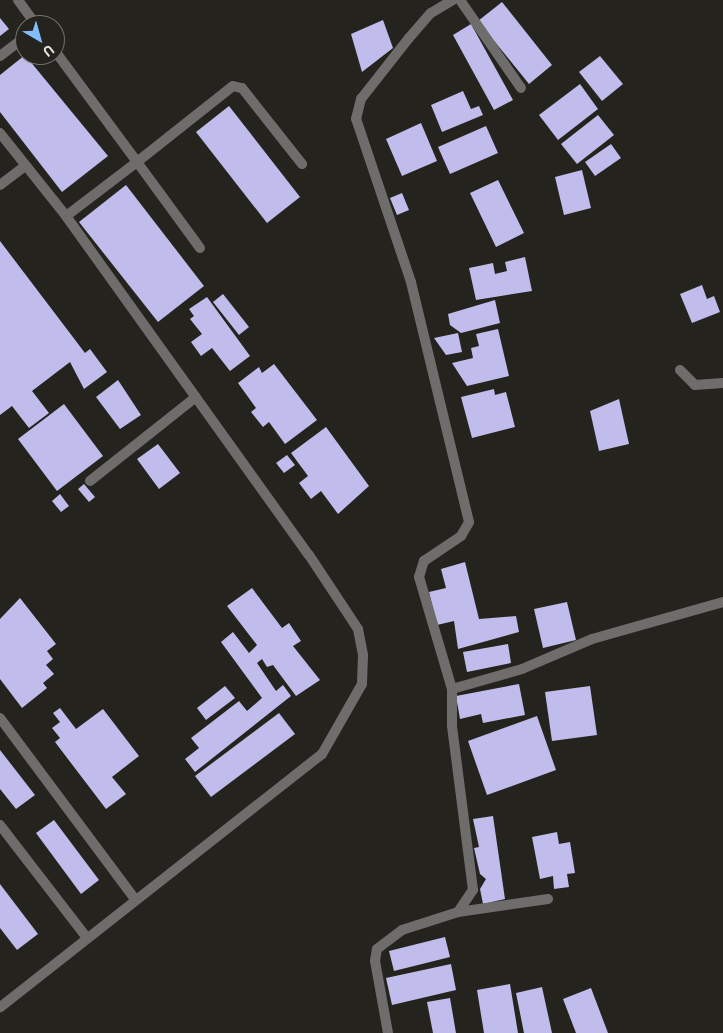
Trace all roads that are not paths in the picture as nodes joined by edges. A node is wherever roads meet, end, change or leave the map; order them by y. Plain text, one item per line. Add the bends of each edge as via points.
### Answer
1 (18, 0) edge
2 (453, 0) edge
3 (460, 0) edge
4 (29, 15) edge
5 (15, 45) edge
6 (0, 56) edge
7 (65, 65) edge
8 (521, 88) dead end
9 (0, 132) edge
10 (137, 162) junction
11 (302, 164) dead end
12 (25, 166) junction
13 (0, 185) edge
14 (66, 216) junction
15 (200, 248) dead end
16 (680, 370) dead end
17 (723, 383) edge
18 (196, 397) junction
19 (90, 481) dead end
20 (723, 602) edge
21 (452, 689) junction
22 (0, 718) edge
23 (0, 825) edge
24 (136, 899) junction
25 (548, 899) dead end
26 (458, 912) junction
27 (87, 938) junction
28 (0, 1007) edge
29 (388, 1033) edge

1 - 4 street
2 - 21 street via 432,14 409,38 361,99 356,119 411,282 469,522 461,536 424,561 419,577
3 - 8 street
5 - 6 street
7 - 10 street
9 - 12 street
10 - 11 street via 233,86 242,88
10 - 14 street
10 - 15 street
12 - 13 street
12 - 14 street
14 - 18 street
16 - 17 street via 695,385
18 - 19 street
18 - 24 street via 358,629 362,684 322,754
20 - 21 street via 592,639 522,669
21 - 26 street via 452,726 473,884 470,898
22 - 24 street
23 - 27 street
24 - 27 street
25 - 26 street
26 - 29 street via 402,930 377,949 377,976
27 - 28 street

